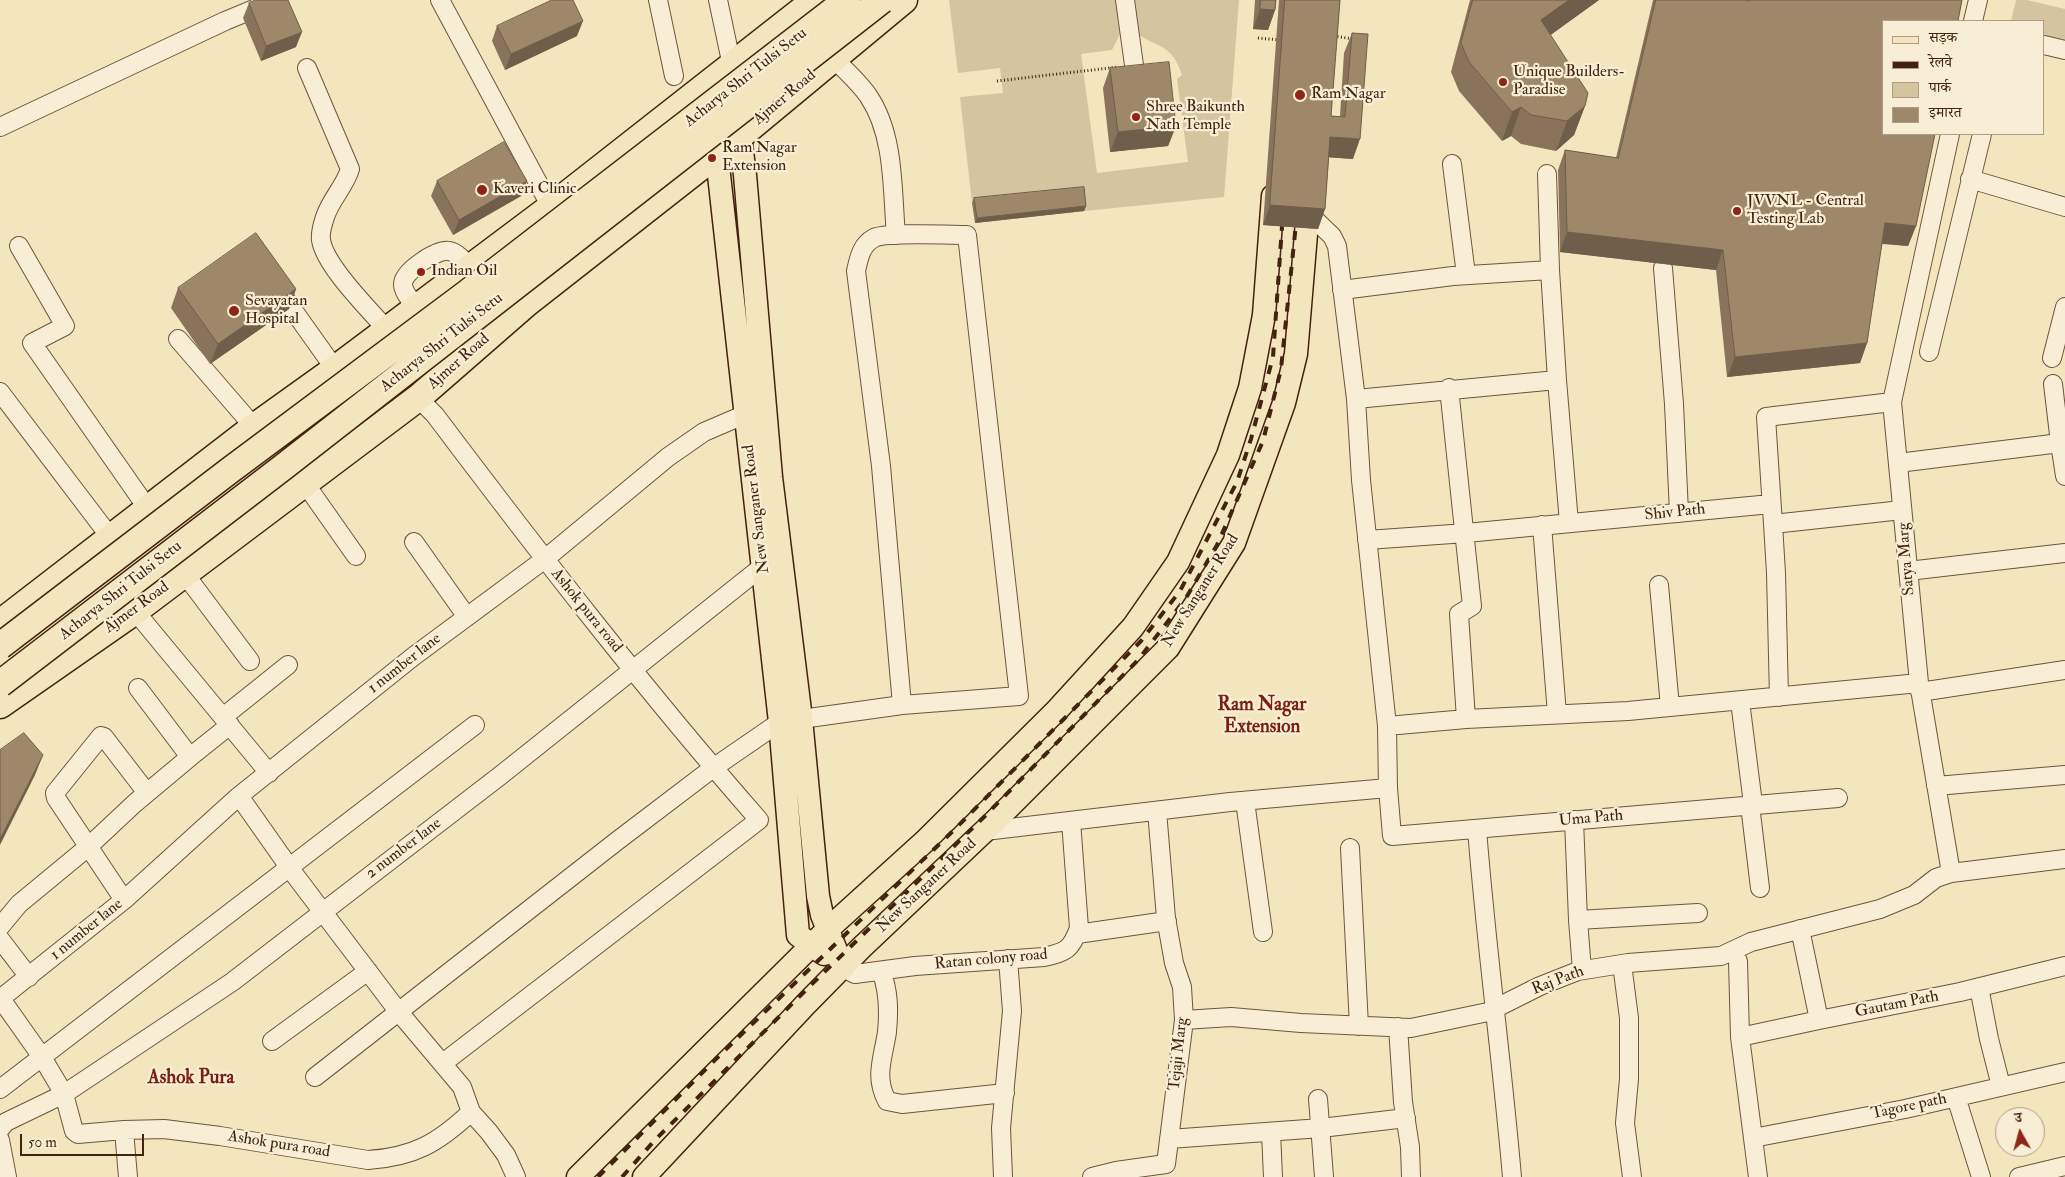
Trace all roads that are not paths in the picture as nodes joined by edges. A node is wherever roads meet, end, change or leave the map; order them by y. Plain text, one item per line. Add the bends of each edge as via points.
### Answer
1 (276, 0) edge
2 (440, 0) edge
3 (658, 0) edge
4 (718, 0) edge
5 (815, 0) edge
6 (847, 0) edge
7 (882, 0) edge
8 (904, 0) edge
9 (1125, 0) edge
10 (1978, 0) edge
11 (1973, 20) edge
12 (2045, 45) edge
13 (2065, 50) edge
14 (833, 58) junction
15 (732, 66) junction
16 (1134, 66) edge
17 (307, 68) dead end
18 (674, 76) dead end
19 (711, 82) junction
20 (680, 106) junction
21 (0, 127) edge
22 (1950, 135) edge
23 (1982, 135) edge
24 (740, 136) junction
25 (712, 158) junction
26 (1452, 164) dead end
27 (1547, 174) dead end
28 (1311, 175) edge
29 (1275, 178) edge
30 (1970, 179) junction
31 (2065, 206) edge
32 (551, 207) junction
33 (1308, 213) junction
34 (896, 235) junction
35 (19, 246) dead end
36 (1663, 268) dead end
37 (264, 270) edge
38 (1550, 270) junction
39 (1466, 275) junction
40 (1342, 290) junction
41 (2065, 307) edge
42 (387, 330) junction
43 (178, 339) dead end
44 (1929, 352) dead end
45 (2052, 358) dead end
46 (335, 369) junction
47 (1557, 380) junction
48 (2052, 384) dead end
49 (1449, 388) junction
50 (2, 398) edge
51 (418, 398) junction
52 (1356, 398) junction
53 (1892, 402) junction
54 (746, 414) junction
55 (254, 428) junction
56 (2060, 443) junction
57 (1898, 462) junction
58 (2065, 476) edge
59 (304, 482) junction
60 (1771, 504) junction
61 (148, 509) junction
62 (1902, 510) junction
63 (1679, 513) junction
64 (1569, 523) junction
65 (1773, 524) junction
66 (1542, 525) junction
67 (1466, 533) junction
68 (110, 538) junction
69 (1367, 540) junction
70 (414, 542) dead end
71 (2065, 554) edge
72 (356, 556) dead end
73 (545, 559) junction
74 (763, 566) junction
75 (1908, 571) junction
76 (184, 573) junction
77 (1659, 585) dead end
78 (135, 611) junction
79 (466, 617) junction
80 (0, 623) edge
81 (0, 646) edge
82 (250, 661) dead end
83 (288, 665) dead end
84 (633, 669) junction
85 (2065, 670) edge
86 (0, 684) edge
87 (138, 688) dead end
88 (1919, 688) junction
89 (1779, 697) junction
90 (1740, 701) junction
91 (902, 705) junction
92 (0, 706) edge
93 (1670, 707) junction
94 (1557, 714) junction
95 (1466, 719) junction
96 (226, 721) junction
97 (790, 721) junction
98 (475, 725) dead end
99 (1388, 726) junction
100 (190, 757) junction
101 (713, 768) junction
102 (269, 773) junction
103 (2065, 775) edge
104 (1936, 786) junction
105 (1388, 788) junction
106 (147, 793) junction
107 (239, 796) junction
108 (1838, 798) dead end
109 (1245, 801) junction
110 (1752, 804) junction
111 (1157, 811) junction
112 (1574, 820) junction
113 (1071, 821) junction
114 (1477, 829) junction
115 (985, 832) junction
116 (88, 847) junction
117 (1350, 848) dead end
118 (2065, 859) edge
119 (288, 866) junction
120 (1951, 872) junction
121 (1760, 888) dead end
122 (124, 900) junction
123 (323, 912) junction
124 (1698, 913) dead end
125 (1578, 920) junction
126 (1167, 921) junction
127 (0, 926) edge
128 (828, 929) junction
129 (1800, 929) junction
130 (1263, 932) dead end
131 (1077, 934) junction
132 (0, 939) edge
133 (812, 945) junction
134 (1008, 959) junction
135 (1738, 961) dead end
136 (1622, 964) junction
137 (2065, 966) edge
138 (843, 968) junction
139 (1582, 970) junction
140 (368, 971) junction
141 (881, 971) junction
142 (28, 977) junction
143 (1979, 987) junction
144 (0, 999) edge
145 (1494, 1009) junction
146 (398, 1011) junction
147 (1184, 1020) junction
148 (1819, 1020) junction
149 (1360, 1026) junction
150 (1398, 1027) junction
151 (1740, 1038) junction
152 (272, 1041) dead end
153 (42, 1057) junction
154 (443, 1063) junction
155 (2065, 1072) edge
156 (315, 1077) dead end
157 (2001, 1086) junction
158 (0, 1089) edge
159 (1004, 1093) junction
160 (64, 1094) junction
161 (1956, 1097) junction
162 (1318, 1099) dead end
163 (471, 1112) junction
164 (1406, 1118) junction
165 (1321, 1128) junction
166 (0, 1129) edge
167 (124, 1130) junction
168 (1271, 1132) junction
169 (1753, 1138) junction
170 (1169, 1139) junction
171 (0, 1140) edge
172 (2065, 1166) edge
173 (1166, 1170) edge
174 (2028, 1176) edge
175 (7, 1177) edge
176 (128, 1177) edge
177 (516, 1177) edge
178 (578, 1177) edge
179 (644, 1177) edge
180 (1003, 1177) edge
181 (1092, 1177) edge
182 (1273, 1177) edge
183 (1324, 1177) edge
184 (1411, 1177) edge
185 (1512, 1177) edge
186 (1632, 1177) edge
187 (1758, 1177) edge
188 (1981, 1177) edge

1 - 21 street via 225,20
2 - 32 street
3 - 18 street
4 - 15 street
5 - 15 highway
6 - 81 highway, Acharya Shri Tulsi Setu, bridge via 466,294
7 - 86 highway, Acharya Shri Tulsi Setu, bridge
8 - 14 highway, Ajmer Road
9 - 16 street
10 - 11 street
12 - 13 street
14 - 24 highway, Ajmer Road
14 - 34 street via 869,97 882,124 889,155
15 - 19 highway
17 - 42 street via 350,169 324,218 321,239 329,261
19 - 20 highway
19 - 24 main road, New Sanganer Road
20 - 25 main road, New Sanganer Road
20 - 32 highway
22 - 53 street, Satya Marg
23 - 30 street
24 - 25 highway, Ajmer Road
24 - 97 main road, New Sanganer Road
25 - 51 highway, Ajmer Road via 527,303
25 - 54 main road, New Sanganer Road via 719,175
26 - 39 street
27 - 38 street
28 - 33 main road, New Sanganer Road
29 - 128 main road via 1264,315 1250,388 1228,455 1178,562 1133,627 1058,709 924,842
30 - 31 street
30 - 44 street
32 - 42 highway
33 - 40 street via 1336,241
33 - 115 main road, New Sanganer Road via 1296,354 1284,403 1234,543 1168,648
34 - 91 street via 874,238 860,252 856,271 881,466
34 - 91 street via 967,235 1019,696
35 - 61 street via 65,326 32,344
36 - 63 street
37 - 46 street
38 - 39 street
38 - 47 street
39 - 40 street
40 - 52 street
41 - 45 street
42 - 46 highway
43 - 55 street
46 - 55 highway
47 - 49 street
47 - 64 street
48 - 56 street
49 - 52 street
49 - 67 street
50 - 68 street
51 - 59 highway, Ajmer Road
51 - 73 street, Ashok pura road
52 - 69 street
53 - 57 street, Satya Marg
53 - 60 street via 1766,417
54 - 73 street, 1 number lane via 704,432 668,457
54 - 74 main road, New Sanganer Road
55 - 61 highway
56 - 57 street
56 - 58 street
57 - 62 street, Satya Marg
59 - 72 street
59 - 76 highway, Ajmer Road
60 - 63 street, Shiv Path
60 - 65 street
61 - 68 highway
62 - 65 street
62 - 75 street, Satya Marg
63 - 64 street, Shiv Path
64 - 66 street, Shiv Path
65 - 89 street
66 - 67 street, Shiv Path
66 - 94 street
67 - 69 street, Shiv Path
67 - 95 street via 1472,606 1459,614
68 - 80 highway
69 - 99 street
70 - 79 street
71 - 75 street
73 - 79 street, 1 number lane
73 - 84 street, Ashok pura road
74 - 84 street, 2 number lane
74 - 97 main road, New Sanganer Road
75 - 88 street, Satya Marg
76 - 78 highway, Ajmer Road
76 - 82 street
77 - 93 street
78 - 92 highway, Ajmer Road
78 - 96 street
79 - 102 street, 1 number lane
83 - 96 street
84 - 101 street, Ashok pura road
84 - 123 street, 2 number lane
85 - 88 street
87 - 100 street
88 - 89 street
88 - 104 street, Satya Marg
89 - 90 street
90 - 93 street
90 - 110 street
91 - 97 street
93 - 94 street
94 - 95 street
95 - 99 street
96 - 100 street
96 - 102 street
97 - 101 street
97 - 128 main road, New Sanganer Road via 818,896
97 - 133 main road, New Sanganer Road via 798,934
98 - 119 street
99 - 105 street
100 - 106 street
101 - 146 street
101 - 154 street, Ashok pura road via 759,820
102 - 107 street, 1 number lane
103 - 104 street
104 - 120 street, Satya Marg
105 - 109 street
105 - 114 street, Uma Path via 1392,836
106 - 116 street
106 - 116 street via 104,737 99,737 55,796
107 - 119 street
107 - 122 street, 1 number lane
108 - 110 street, Uma Path
109 - 111 street
109 - 130 street
110 - 112 street, Uma Path
110 - 121 street
111 - 113 street
111 - 126 street, Tejaji Marg
112 - 114 street, Uma Path
112 - 125 street
113 - 115 street
113 - 131 street
114 - 145 street
115 - 138 main road, New Sanganer Road
116 - 122 street
116 - 127 street via 19,904
117 - 149 street
118 - 120 street
119 - 123 street
119 - 153 street
120 - 129 street, Raj Path via 1936,878 1914,895 1880,908
122 - 142 street, 1 number lane
123 - 140 street
123 - 160 street, 2 number lane via 232,982
124 - 125 street
125 - 139 street
126 - 131 street
126 - 147 street, Tejaji Marg via 1182,987
128 - 133 main road
128 - 138 main road, New Sanganer Road
129 - 136 street, Raj Path via 1751,942 1721,956
129 - 148 street
131 - 134 street, Ratan colony road via 1074,943 1061,953
132 - 142 street
133 - 138 main road, New Sanganer Road
133 - 178 main road
134 - 141 street, Ratan colony road
134 - 159 street via 1012,1011
135 - 151 street
136 - 139 street, Raj Path
136 - 186 street via 1628,1018 1629,1079 1625,1123
137 - 143 street, Gautam Path
138 - 141 street, Ratan colony road via 856,974
138 - 179 main road, New Sanganer Road via 787,1022
139 - 145 street, Raj Path
140 - 146 street
140 - 152 street
141 - 159 street via 887,986 889,1011 879,1068 882,1090 888,1101 902,1104
142 - 144 street, 1 number lane
143 - 148 street, Gautam Path
143 - 157 street
144 - 153 street
145 - 150 street, Raj Path via 1411,1028
145 - 185 street via 1502,1060
146 - 154 street
146 - 156 street
147 - 149 street, Raj Path via 1231,1017
147 - 170 street, Tejaji Marg
148 - 151 street, Gautam Path
149 - 150 street, Raj Path
150 - 164 street
151 - 169 street
153 - 158 street
153 - 160 street
154 - 163 street via 462,1087
155 - 157 street, Tagore path
157 - 161 street, Tagore path
159 - 180 street via 1001,1128
160 - 166 street, 2 number lane via 6,1122
160 - 167 street, Ashok pura road via 74,1132
161 - 169 street, Tagore path
161 - 188 street
162 - 165 street
163 - 167 street, Ashok pura road via 452,1130 416,1152 368,1160 183,1131
163 - 177 street via 506,1155
164 - 165 street
164 - 184 street
165 - 168 street
165 - 183 street
167 - 176 street
168 - 170 street
168 - 182 street
169 - 187 street
170 - 173 street, Tejaji Marg
171 - 175 street
172 - 174 street
173 - 181 street, Tejaji Marg via 1116,1171

